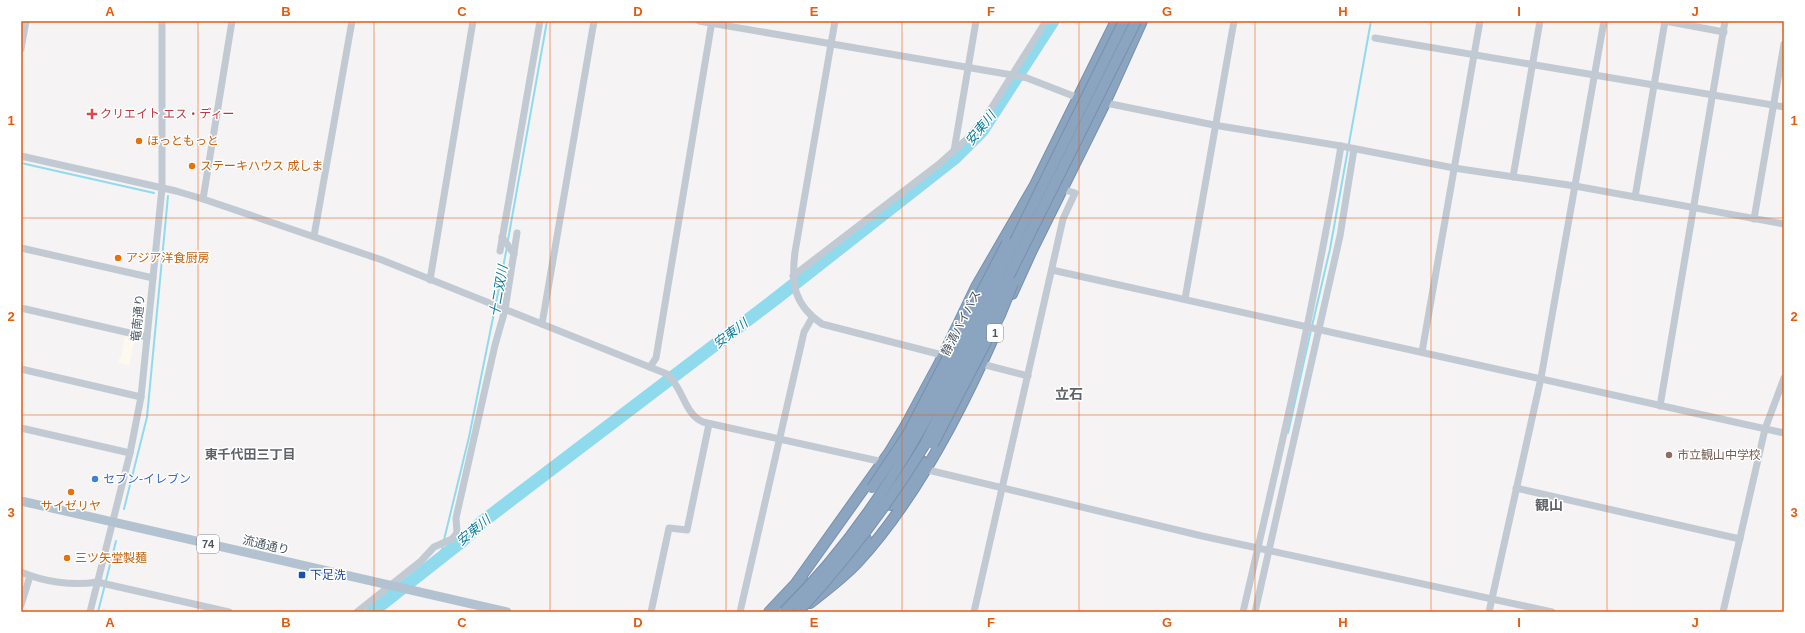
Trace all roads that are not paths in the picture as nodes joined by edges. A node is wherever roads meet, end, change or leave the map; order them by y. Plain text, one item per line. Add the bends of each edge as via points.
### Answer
1 (26, 21) edge
2 (162, 21) edge
3 (232, 21) edge
4 (352, 21) edge
5 (472, 21) edge
6 (540, 21) edge
7 (594, 21) edge
8 (699, 21) edge
9 (835, 21) edge
10 (976, 21) edge
11 (1046, 21) edge
12 (1116, 21) edge
13 (1124, 21) edge
14 (1137, 21) edge
15 (1142, 21) edge
16 (1234, 21) edge
17 (1480, 21) edge
18 (1540, 21) edge
19 (1604, 21) edge
20 (1665, 21) edge
21 (1726, 21) edge
22 (712, 22) edge
23 (1724, 32) junction
24 (1375, 38) dead end
25 (831, 44) junction
26 (1784, 44) edge
27 (21, 49) edge
28 (1474, 55) junction
29 (1532, 66) junction
30 (968, 67) junction
31 (1012, 75) junction
32 (1595, 75) junction
33 (1654, 85) junction
34 (1712, 96) junction
35 (1078, 98) junction
36 (1105, 103) junction
37 (1773, 106) junction
38 (1784, 107) edge
39 (1214, 125) junction
40 (1341, 146) junction
41 (1354, 149) junction
42 (954, 151) junction
43 (21, 156) edge
44 (1056, 159) junction
45 (1454, 168) junction
46 (1513, 177) junction
47 (1575, 186) junction
48 (162, 188) junction
49 (1062, 189) junction
50 (1636, 197) junction
51 (203, 199) junction
52 (1693, 208) junction
53 (1754, 219) junction
54 (1784, 224) edge
55 (1034, 228) junction
56 (517, 233) dead end
57 (314, 236) junction
58 (502, 237) junction
59 (21, 248) edge
60 (500, 251) dead end
61 (514, 254) junction
62 (1052, 270) junction
63 (793, 276) junction
64 (153, 278) junction
65 (430, 280) junction
66 (1185, 299) junction
67 (21, 308) edge
68 (503, 309) junction
69 (812, 318) junction
70 (542, 324) junction
71 (1308, 326) junction
72 (1320, 329) junction
73 (147, 337) junction
74 (1422, 352) junction
75 (943, 355) junction
76 (981, 364) junction
77 (650, 367) junction
78 (21, 369) edge
79 (1028, 376) junction
80 (1541, 378) junction
81 (1784, 378) edge
82 (141, 397) junction
83 (1660, 406) junction
84 (709, 424) junction
85 (21, 428) edge
86 (1765, 429) junction
87 (1784, 433) edge
88 (781, 439) junction
89 (130, 453) junction
90 (883, 462) junction
91 (924, 470) junction
92 (1002, 488) junction
93 (1516, 488) junction
94 (21, 501) edge
95 (112, 523) junction
96 (1740, 539) junction
97 (1258, 548) junction
98 (1269, 551) junction
99 (21, 572) edge
100 (30, 576) junction
101 (97, 582) junction
102 (797, 582) junction
103 (392, 586) junction
104 (1492, 598) junction
105 (809, 604) junction
106 (21, 605) edge
107 (90, 612) edge
108 (229, 612) edge
109 (357, 612) edge
110 (507, 612) edge
111 (651, 612) edge
112 (740, 612) edge
113 (769, 612) edge
114 (784, 612) edge
115 (799, 612) edge
116 (974, 612) edge
117 (1243, 612) edge
118 (1255, 612) edge
119 (1489, 612) edge
120 (1552, 612) edge
121 (1723, 612) edge

1 - 27 street
2 - 48 street, 竜南通り
3 - 51 street
4 - 57 street
5 - 65 street
6 - 58 street
7 - 70 street
8 - 22 street
9 - 25 street
10 - 30 street
11 - 31 street
12 - 35 highway, 1
13 - 44 highway, 静清バイパス / 1, bridge
14 - 55 highway, 静清バイパス / 1, bridge
15 - 36 highway, 1
16 - 39 street
17 - 28 street
18 - 29 street
19 - 32 street
20 - 23 street
20 - 33 street
21 - 23 street
22 - 25 street
22 - 77 street via 656,358
23 - 34 street
24 - 28 street
25 - 30 street
25 - 63 street via 794,252
26 - 37 street
28 - 29 street
28 - 45 street
29 - 32 street
29 - 46 street
30 - 31 street
30 - 42 street
31 - 35 street via 1027,78
31 - 42 street via 987,115
32 - 33 street
32 - 47 street
33 - 34 street
33 - 50 street
34 - 37 street
34 - 52 street
35 - 36 street
35 - 75 highway, 1 via 1034,186 976,287
36 - 39 street
36 - 49 highway, 1
37 - 38 street
37 - 53 street
39 - 40 street
39 - 66 street
40 - 41 street
40 - 71 street
41 - 45 street
41 - 72 street via 1340,236
42 - 63 street
43 - 48 street
44 - 102 highway, 1, bridge via 1037,187 908,434 830,545
44 - 114 highway, 静清バイパス / 1, bridge via 938,399 897,471 853,534
45 - 46 street
45 - 74 street
46 - 47 street
47 - 50 street
47 - 80 street
48 - 51 street
48 - 64 street, 竜南通り
49 - 62 street via 1074,193 1063,219
49 - 76 highway, 1
50 - 52 street
51 - 57 street
52 - 53 street
52 - 83 street
53 - 54 street
55 - 105 highway, 1, bridge via 1000,315 931,447 851,559
55 - 115 highway, 静清バイパス / 1, bridge via 921,451 862,537
56 - 61 street
57 - 65 street
58 - 60 street
58 - 61 street
59 - 64 street
61 - 68 street
62 - 66 street
62 - 79 street
63 - 69 street via 796,292 804,309
64 - 73 street, 竜南通り
65 - 68 street
66 - 71 street
67 - 73 street
68 - 70 street
68 - 103 street via 456,518 457,533 452,539 434,547
69 - 75 street via 838,330
69 - 88 street via 804,332
70 - 77 street
71 - 72 street
71 - 97 street
72 - 74 street
72 - 98 street
73 - 82 street, 竜南通り
74 - 80 street
75 - 76 street
75 - 90 highway, 1
76 - 79 street
76 - 91 highway, 1
77 - 84 street via 667,374 678,386 693,415
78 - 82 street
79 - 92 street
80 - 83 street
80 - 93 street
81 - 86 street
82 - 89 street, 竜南通り
83 - 86 street
84 - 88 street
84 - 111 street via 687,530 669,528
85 - 89 street
86 - 87 street
86 - 96 street
88 - 90 street
88 - 112 street
89 - 95 street, 竜南通り
90 - 102 highway, 1
91 - 92 street
91 - 105 highway, 1 via 872,546 834,585
92 - 97 street
92 - 116 street
93 - 96 street
93 - 104 street
94 - 95 main road, 流通通り / 74
95 - 101 street, 竜南通り
95 - 103 main road, 流通通り / 74
96 - 121 street
97 - 98 street
97 - 117 street
98 - 104 street
98 - 118 street
99 - 100 street
100 - 101 street via 60,582
100 - 106 street
101 - 107 street, 竜南通り
101 - 108 street
102 - 113 highway, 1
103 - 109 street
103 - 110 main road, 流通通り / 74
104 - 119 street
104 - 120 street
105 - 115 highway, 1

